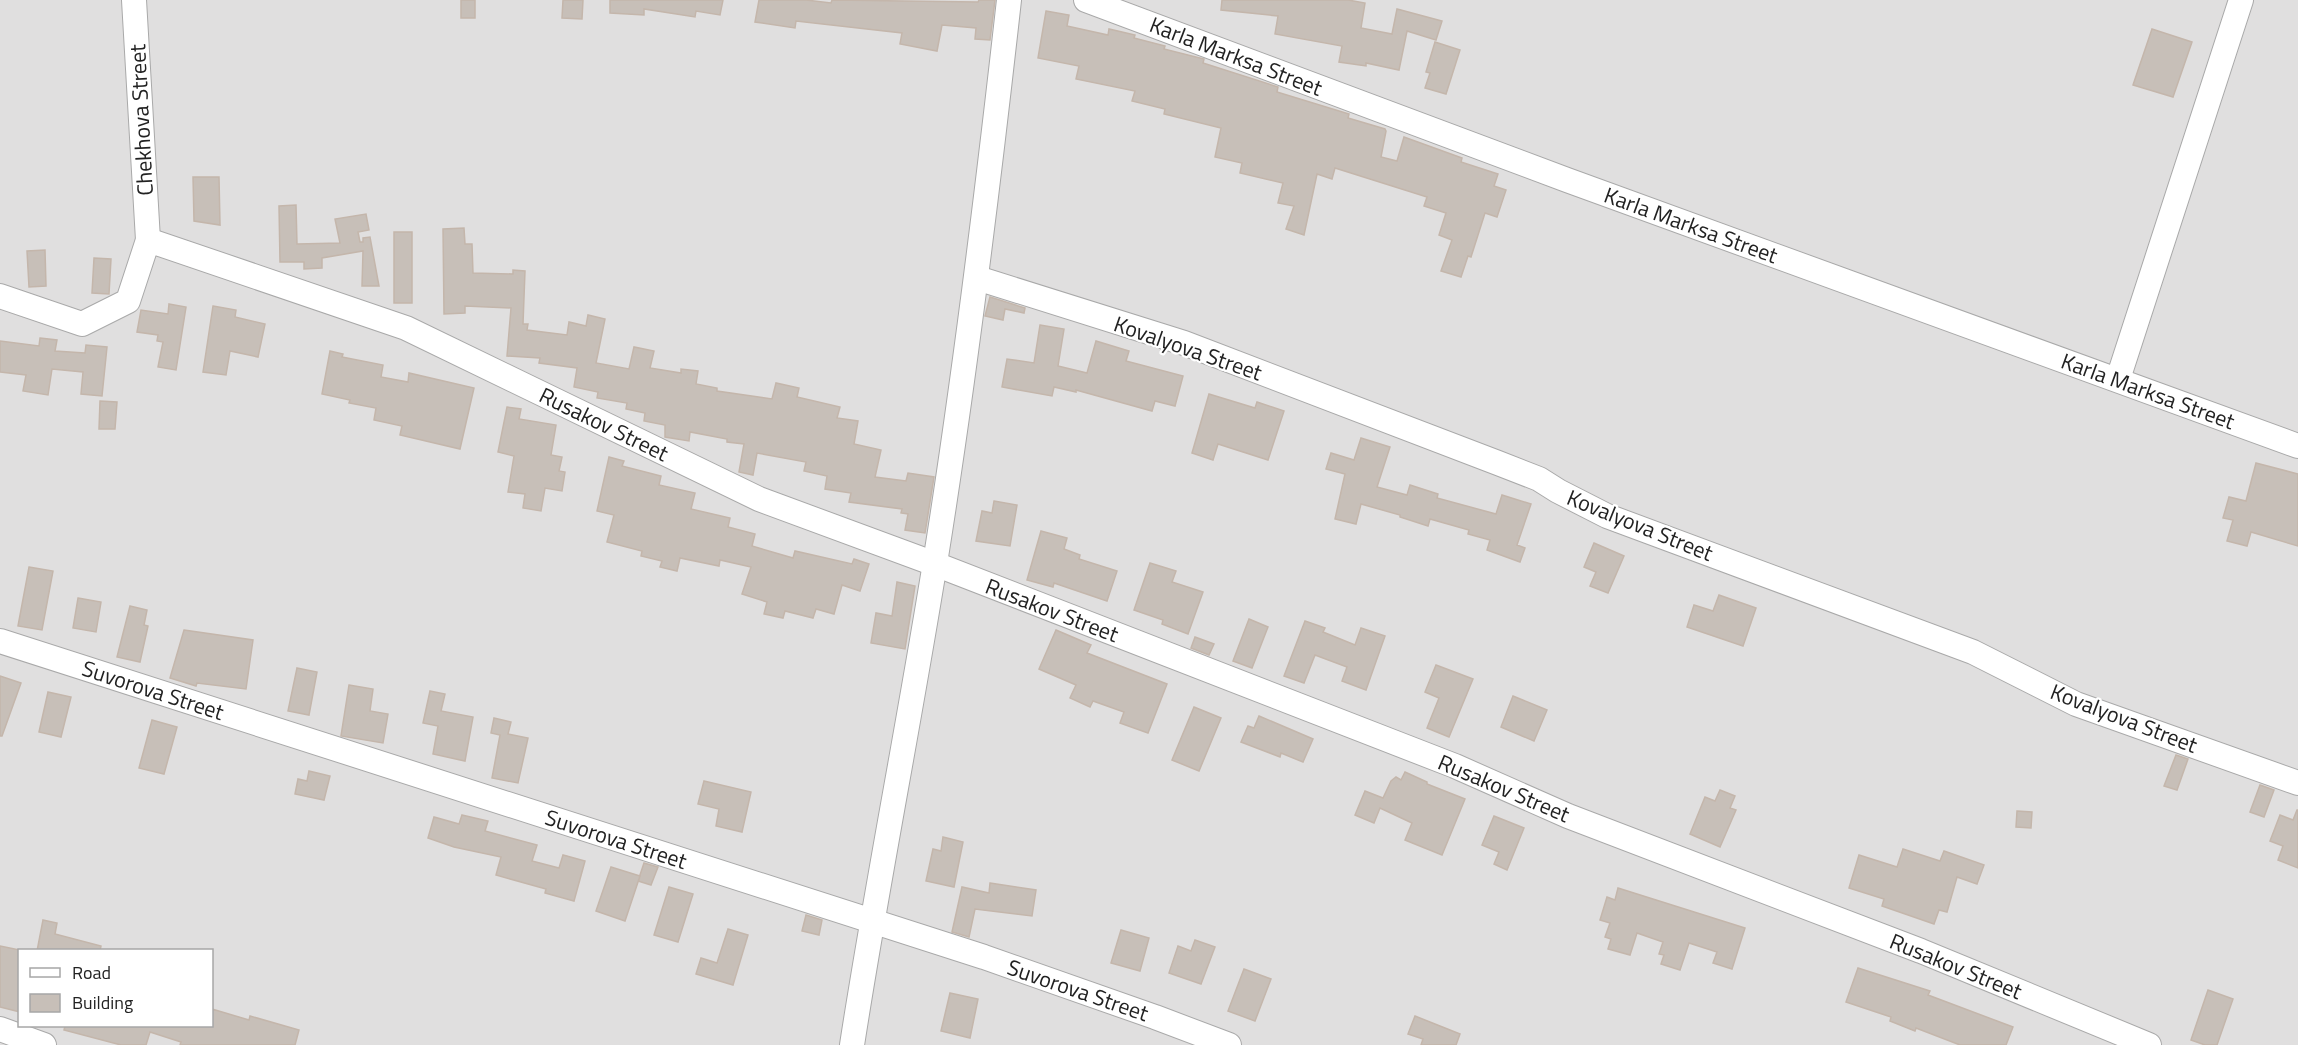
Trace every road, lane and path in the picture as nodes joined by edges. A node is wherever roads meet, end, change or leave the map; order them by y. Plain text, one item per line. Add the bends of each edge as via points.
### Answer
1 (134, 0) edge
2 (1009, 0) edge
3 (1086, 0) edge
4 (2241, 0) edge
5 (148, 240) junction
6 (977, 278) junction
7 (0, 296) edge
8 (2118, 379) junction
9 (2298, 446) edge
10 (935, 564) junction
11 (0, 641) edge
12 (2298, 783) edge
13 (872, 921) junction
14 (0, 1029) edge
15 (44, 1045) edge
16 (852, 1045) edge
17 (1228, 1045) edge
18 (2149, 1045) edge

1 - 5 street, Chekhova Street
2 - 6 street
3 - 8 street, Karla Marksa Street via 1567,180
4 - 8 street
5 - 7 street via 128,301 82,324
5 - 10 street, Rusakov Street via 406,328 759,499
6 - 10 street
6 - 12 street, Kovalyova Street via 1184,343 1539,478 1607,516 1973,652 2076,704
8 - 9 street, Karla Marksa Street
10 - 13 street
10 - 18 street, Rusakov Street via 1455,766 1568,816 1921,951
11 - 13 street, Suvorova Street
13 - 16 street
13 - 17 street, Suvorova Street
14 - 15 street

